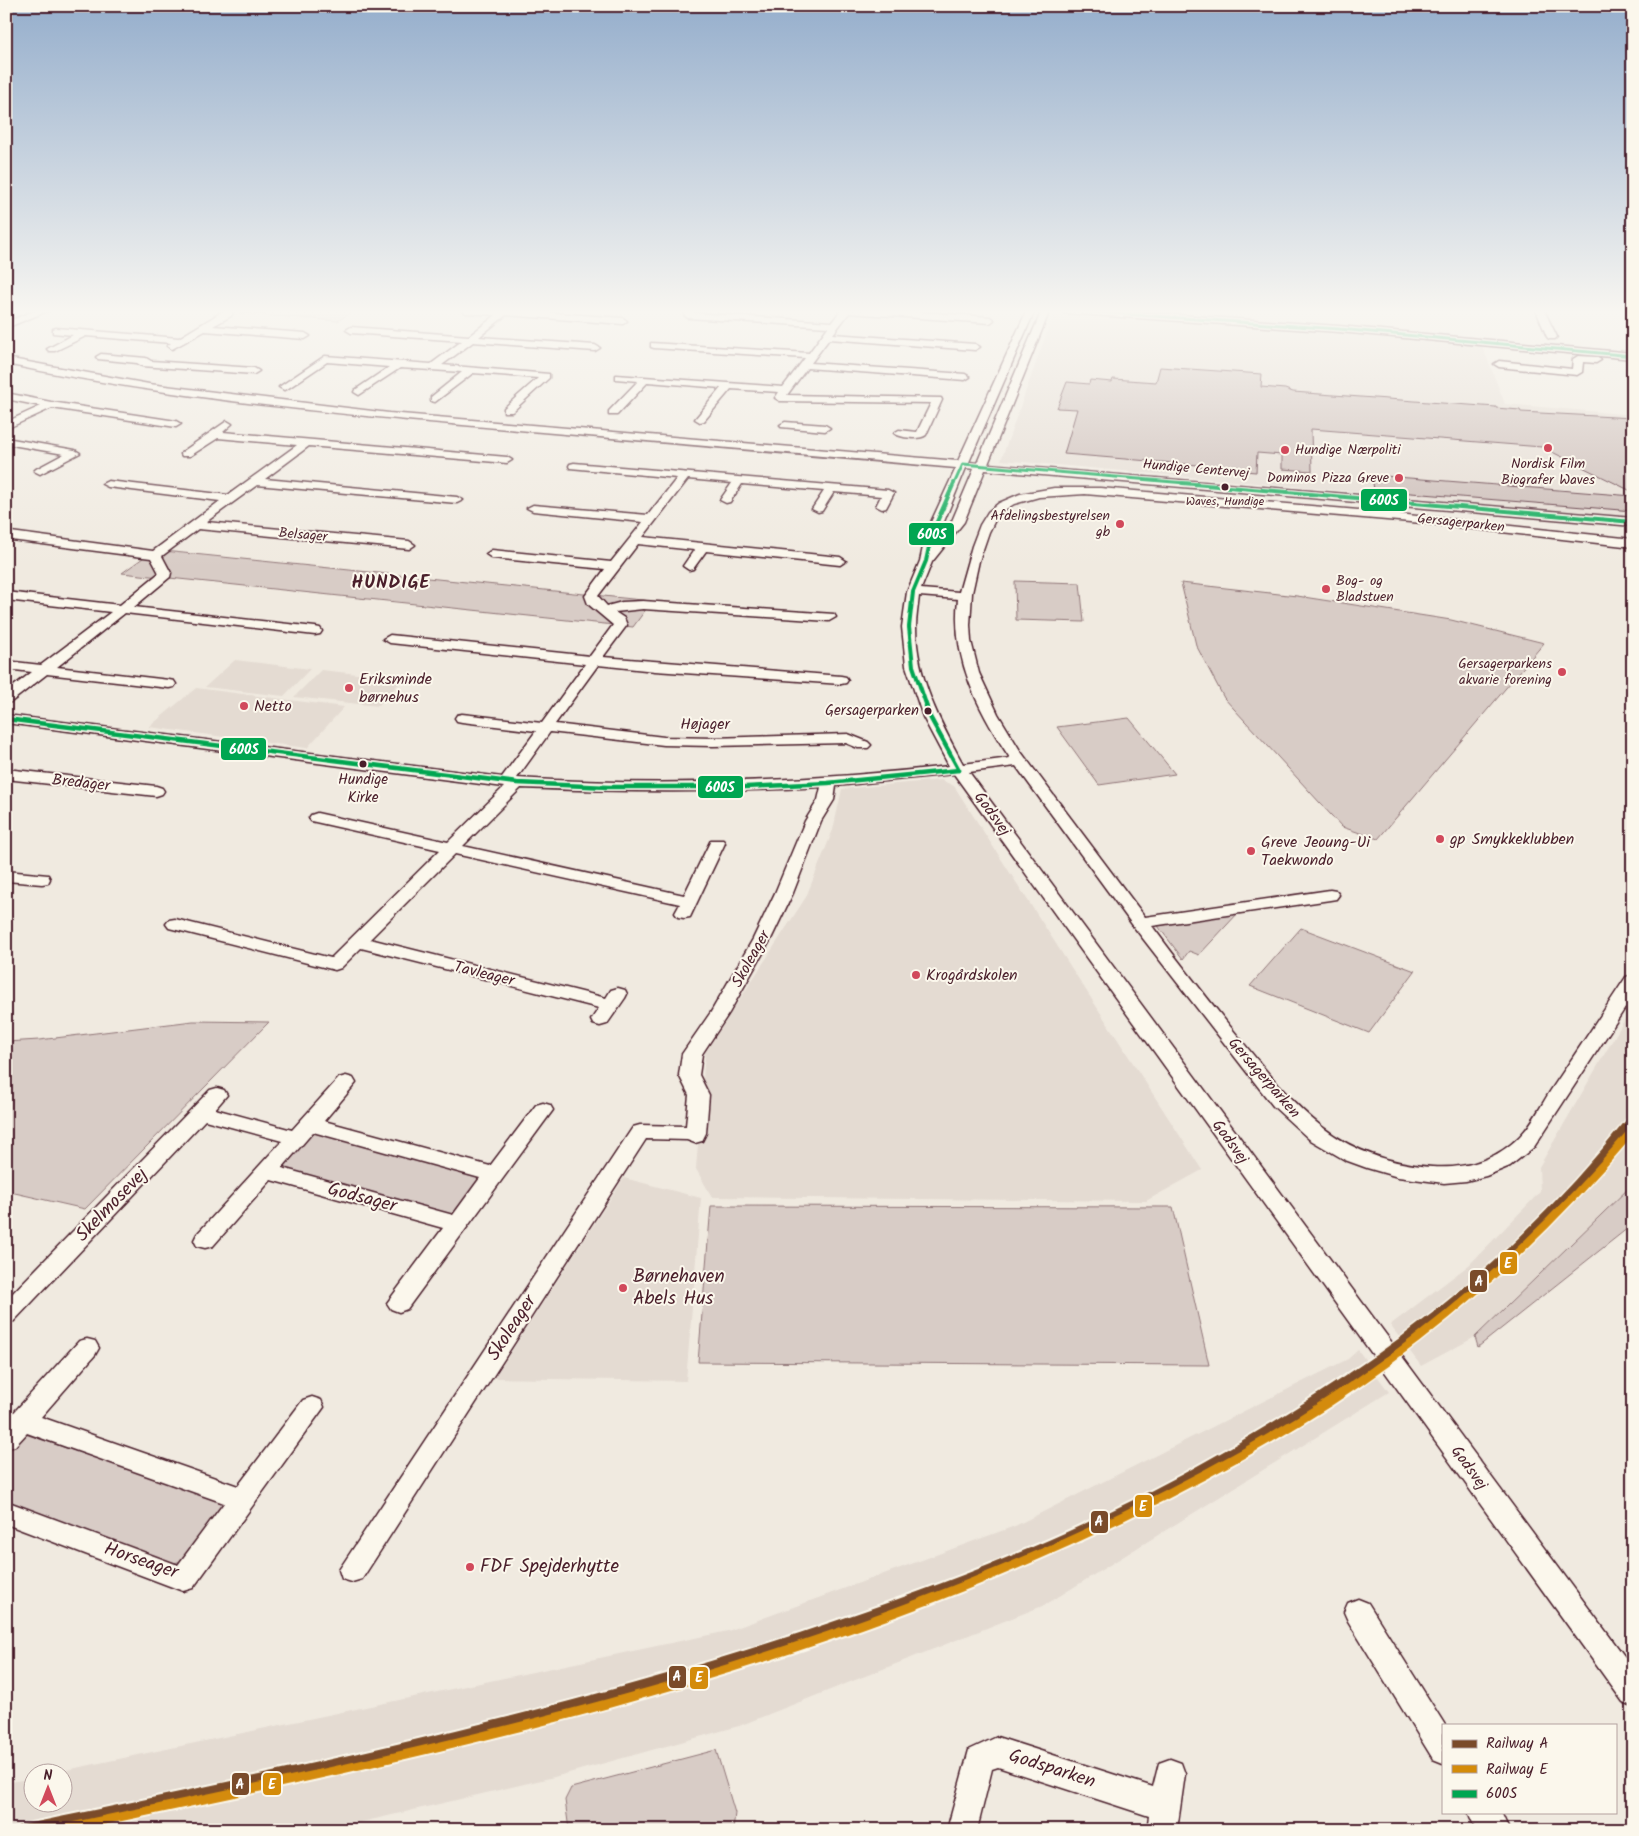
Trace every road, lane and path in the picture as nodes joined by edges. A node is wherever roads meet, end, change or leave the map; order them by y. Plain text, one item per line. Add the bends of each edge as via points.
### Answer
1 (6, 396) edge
2 (214, 396) edge
3 (440, 396) edge
4 (524, 396) edge
5 (630, 396) edge
6 (720, 396) edge
7 (782, 396) edge
8 (993, 396) edge
9 (1011, 396) edge
10 (824, 398) junction
11 (436, 399) dead end
12 (52, 405) junction
13 (508, 410) dead end
14 (613, 413) dead end
15 (700, 419) dead end
16 (810, 420) junction
17 (176, 424) dead end
18 (227, 424) dead end
19 (785, 425) dead end
20 (6, 426) edge
21 (825, 428) dead end
22 (899, 433) dead end
23 (216, 434) junction
24 (6, 441) edge
25 (307, 442) junction
26 (186, 454) dead end
27 (507, 460) dead end
28 (574, 466) dead end
29 (962, 467) junction
30 (981, 468) junction
31 (40, 471) dead end
32 (685, 475) junction
33 (739, 480) junction
34 (254, 481) junction
35 (108, 484) dead end
36 (830, 488) junction
37 (230, 499) junction
38 (457, 500) dead end
39 (726, 500) dead end
40 (882, 506) dead end
41 (533, 508) dead end
42 (818, 508) dead end
43 (651, 519) junction
44 (1633, 522) edge
45 (197, 525) junction
46 (1633, 529) edge
47 (11, 536) dead end
48 (633, 540) junction
49 (1633, 543) edge
50 (409, 545) dead end
51 (702, 548) junction
52 (492, 554) dead end
53 (155, 555) junction
54 (840, 561) dead end
55 (926, 561) junction
56 (612, 566) junction
57 (689, 566) dead end
58 (913, 592) junction
59 (6, 596) edge
60 (964, 596) junction
61 (123, 608) junction
62 (605, 610) junction
63 (829, 617) dead end
64 (315, 631) dead end
65 (390, 639) dead end
66 (594, 661) junction
67 (6, 665) edge
68 (44, 670) junction
69 (841, 680) dead end
70 (169, 684) dead end
71 (6, 699) edge
72 (6, 718) edge
73 (462, 718) dead end
74 (545, 728) junction
75 (863, 745) dead end
76 (1019, 761) junction
77 (959, 770) junction
78 (6, 774) edge
79 (512, 782) junction
80 (828, 783) junction
81 (156, 791) dead end
82 (317, 818) dead end
83 (717, 843) dead end
84 (452, 849) junction
85 (6, 876) edge
86 (42, 879) dead end
87 (1330, 895) dead end
88 (1140, 923) junction
89 (175, 924) dead end
90 (358, 942) junction
91 (1633, 981) edge
92 (609, 1006) dead end
93 (346, 1083) dead end
94 (217, 1095) dead end
95 (542, 1110) dead end
96 (200, 1112) junction
97 (302, 1131) junction
98 (266, 1171) junction
99 (495, 1175) junction
100 (458, 1224) junction
101 (204, 1240) dead end
102 (399, 1303) dead end
103 (9, 1308) edge
104 (87, 1348) dead end
105 (312, 1407) dead end
106 (14, 1430) edge
107 (244, 1499) junction
108 (6, 1512) edge
109 (352, 1570) dead end
110 (1358, 1612) dead end
111 (1633, 1692) edge
112 (1442, 1747) edge
113 (1170, 1774) dead end
114 (1484, 1814) edge
115 (1163, 1818) edge
116 (962, 1830) edge
117 (1494, 1830) edge

1 - 12 street
2 - 29 street, Hundige Centervej via 389,416 757,448 840,460
3 - 11 street
4 - 13 street
5 - 14 street
6 - 15 street
7 - 10 street via 780,398
8 - 29 street, Godsvej
9 - 30 street, Godsvej
10 - 16 street
10 - 22 street via 941,399 921,435
12 - 17 street
12 - 20 street
16 - 19 street
16 - 21 street
18 - 23 street via 213,434
23 - 25 street
23 - 26 street
24 - 31 street via 75,453
25 - 27 street
25 - 34 street
28 - 32 street
29 - 30 street, Hundige Centervej
29 - 55 street, Godsvej via 932,533
30 - 44 street, Hundige Centervej
30 - 46 street, Hundige Centervej
30 - 55 street, Godsvej via 958,522
32 - 33 street
32 - 43 street
33 - 36 street
33 - 39 street
34 - 37 street
34 - 38 street
35 - 37 street
36 - 40 street via 888,493
36 - 42 street
37 - 45 street
41 - 43 street
43 - 48 street
45 - 50 street, Belsager
45 - 53 street
47 - 53 street
48 - 51 street
48 - 56 street
49 - 60 street, Gersagerparken via 1369,514 1089,491 1054,491 1009,502 990,516 969,569
51 - 54 street
51 - 57 street
52 - 56 street
53 - 61 street via 164,576
55 - 58 street, Godsvej
56 - 62 street via 591,596
58 - 60 street
58 - 77 street, Godsvej via 909,627 913,666 930,717
59 - 61 street
60 - 76 street, Gersagerparken via 964,635 971,670 998,728
61 - 64 street
61 - 68 street
62 - 63 street via 644,605
62 - 66 street via 620,623
65 - 66 street
66 - 69 street
66 - 74 street
67 - 68 street
68 - 70 street
68 - 71 street
72 - 79 street
73 - 74 street, Højager
74 - 75 street, Højager via 664,741 848,738
74 - 79 street
76 - 77 street
76 - 88 street, Gersagerparken
77 - 80 street
77 - 111 street, Godsvej
78 - 81 street, Bredager
79 - 80 street via 681,788
79 - 84 street
80 - 109 street, Skoleager via 826,800 813,821 762,939 692,1054 689,1075 699,1094 696,1134 640,1132
82 - 84 street
83 - 84 street via 687,907
84 - 90 street
85 - 86 street
87 - 88 street
88 - 91 street, Gersagerparken via 1282,1104 1316,1134 1352,1156 1388,1169 1423,1174 1484,1170 1527,1142
89 - 90 street via 335,964
90 - 92 street, Tavleager
93 - 97 street
94 - 96 street, Skelmosevej
95 - 99 street
96 - 97 street
96 - 103 street, Skelmosevej
97 - 98 street
97 - 99 street
98 - 100 street, Godsager
98 - 101 street
99 - 100 street
100 - 102 street
104 - 106 street
105 - 107 street, Horseager
106 - 107 street
107 - 108 street, Horseager via 184,1579
110 - 112 street
113 - 115 street, Godsparken
114 - 117 street
115 - 116 street, Godsparken via 997,1752 979,1760

